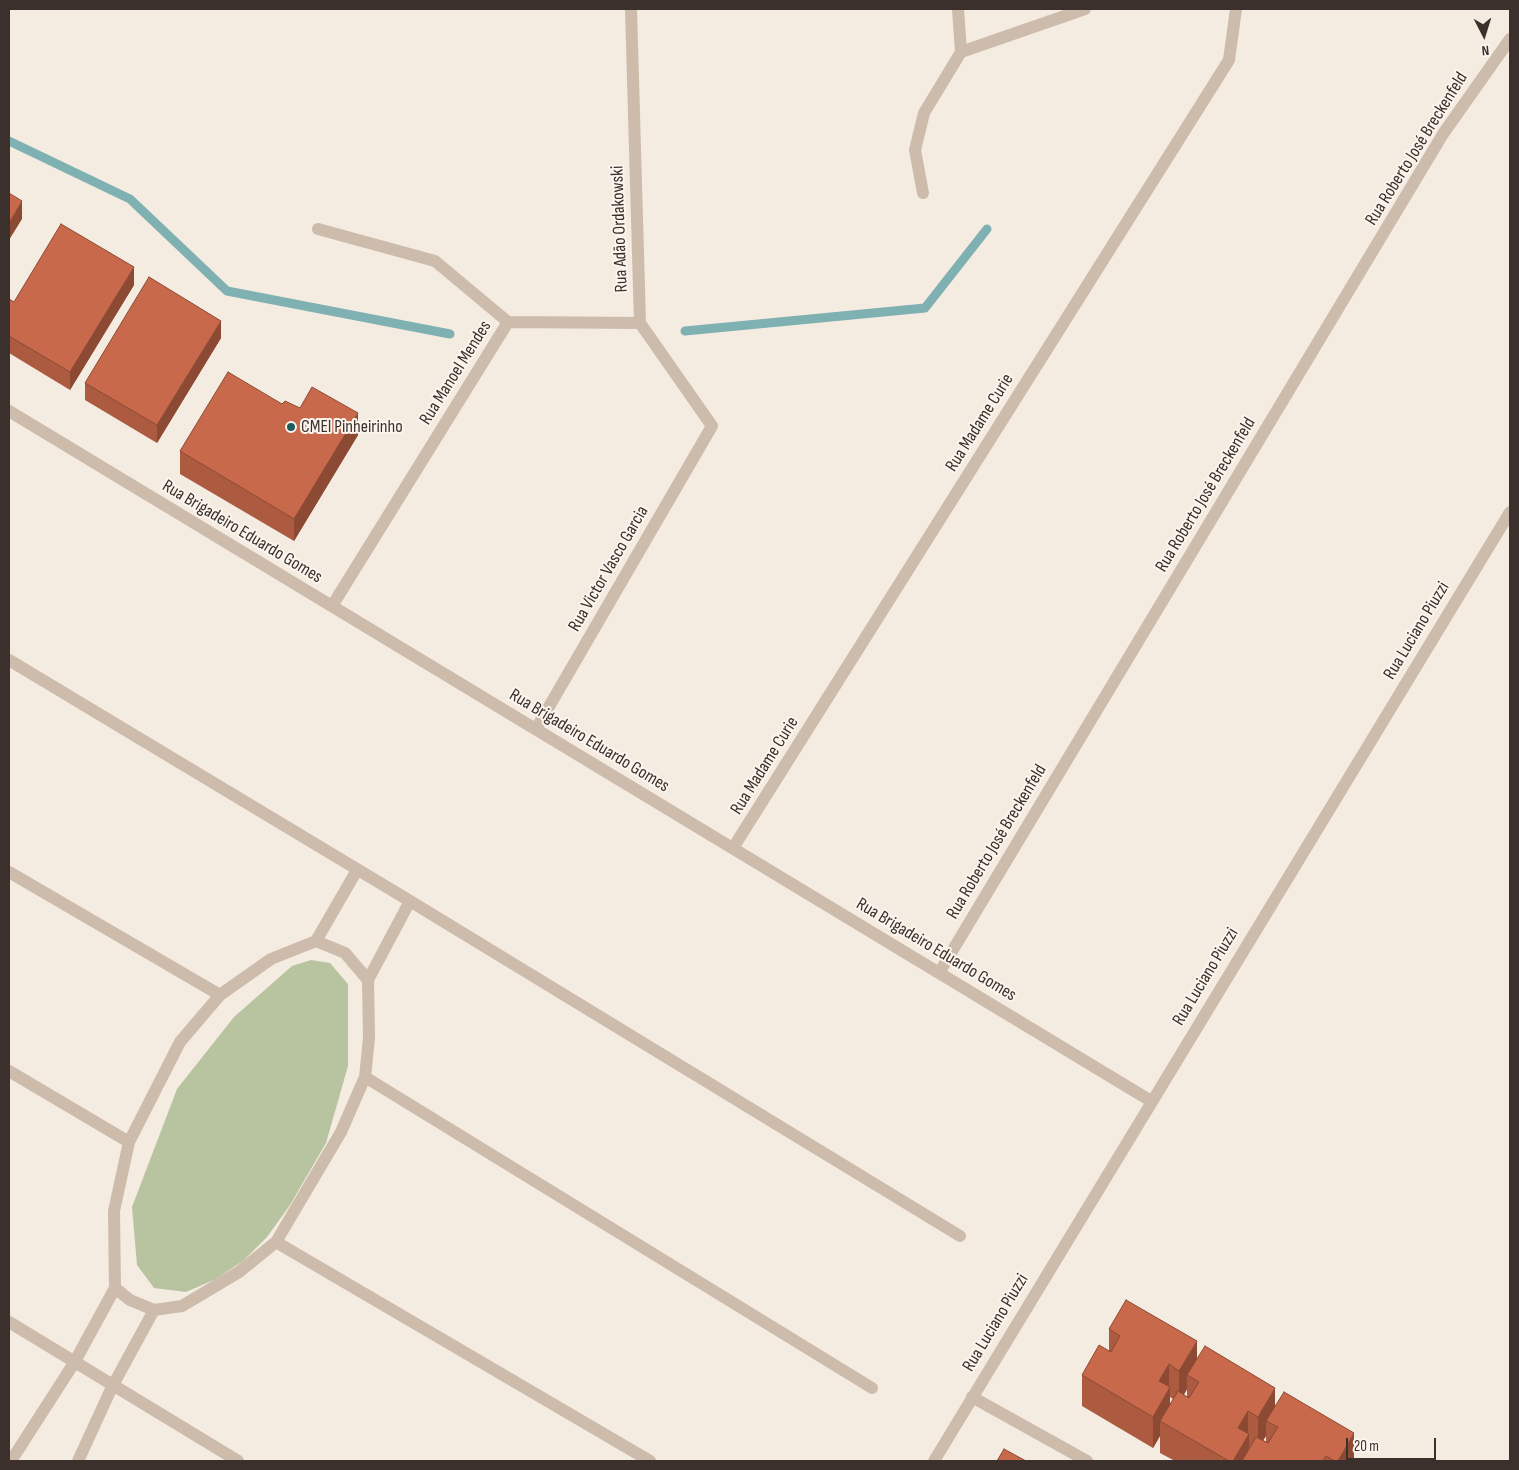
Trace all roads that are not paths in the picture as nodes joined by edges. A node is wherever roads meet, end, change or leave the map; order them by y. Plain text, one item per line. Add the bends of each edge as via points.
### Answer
1 (631, 9) edge
2 (958, 9) edge
3 (1085, 9) edge
4 (1236, 9) edge
5 (1510, 39) edge
6 (961, 52) junction
7 (923, 192) dead end
8 (318, 229) dead end
9 (508, 322) junction
10 (640, 323) junction
11 (9, 411) edge
12 (1510, 512) edge
13 (332, 606) junction
14 (9, 660) edge
15 (536, 729) junction
16 (733, 848) junction
17 (357, 870) junction
18 (9, 872) edge
19 (410, 901) junction
20 (316, 941) junction
21 (939, 973) junction
22 (368, 980) junction
23 (220, 995) junction
24 (9, 1071) edge
25 (365, 1077) junction
26 (1152, 1101) junction
27 (129, 1142) junction
28 (960, 1236) dead end
29 (276, 1242) junction
30 (115, 1288) junction
31 (154, 1310) junction
32 (9, 1322) edge
33 (74, 1362) junction
34 (112, 1387) junction
35 (872, 1388) dead end
36 (972, 1397) junction
37 (11, 1461) edge
38 (78, 1461) edge
39 (238, 1461) edge
40 (650, 1461) edge
41 (934, 1461) edge
42 (1087, 1461) edge

1 - 10 street, Rua Adão Ordakowski
2 - 6 street
3 - 6 street
4 - 16 street, Rua Madame Curie via 1229,60
5 - 21 street, Rua Roberto José Breckenfeld via 1444,134
6 - 7 street via 924,113 915,150
8 - 9 street via 435,261
9 - 10 street, Rua Manoel Mendes
9 - 13 street, Rua Manoel Mendes
10 - 15 street, Rua Victor Vasco Garcia via 712,426
11 - 13 street, Rua Brigadeiro Eduardo Gomes
12 - 26 street, Rua Luciano Piuzzi
13 - 15 street, Rua Brigadeiro Eduardo Gomes
14 - 17 street
15 - 16 street, Rua Brigadeiro Eduardo Gomes
16 - 21 street, Rua Brigadeiro Eduardo Gomes
17 - 19 street
17 - 20 street
18 - 23 street
19 - 22 street
19 - 28 street
20 - 22 street via 345,953
20 - 23 street via 271,959
21 - 26 street, Rua Brigadeiro Eduardo Gomes
22 - 25 street via 369,1038
23 - 27 street via 180,1042
24 - 27 street
25 - 29 street via 341,1132
25 - 35 street
26 - 36 street, Rua Luciano Piuzzi
27 - 30 street via 114,1211
29 - 31 street via 239,1272 182,1306
29 - 40 street
30 - 31 street via 130,1300
30 - 33 street
31 - 34 street
32 - 33 street
33 - 34 street
33 - 37 street
34 - 38 street
34 - 39 street
36 - 41 street, Rua Luciano Piuzzi
36 - 42 street

